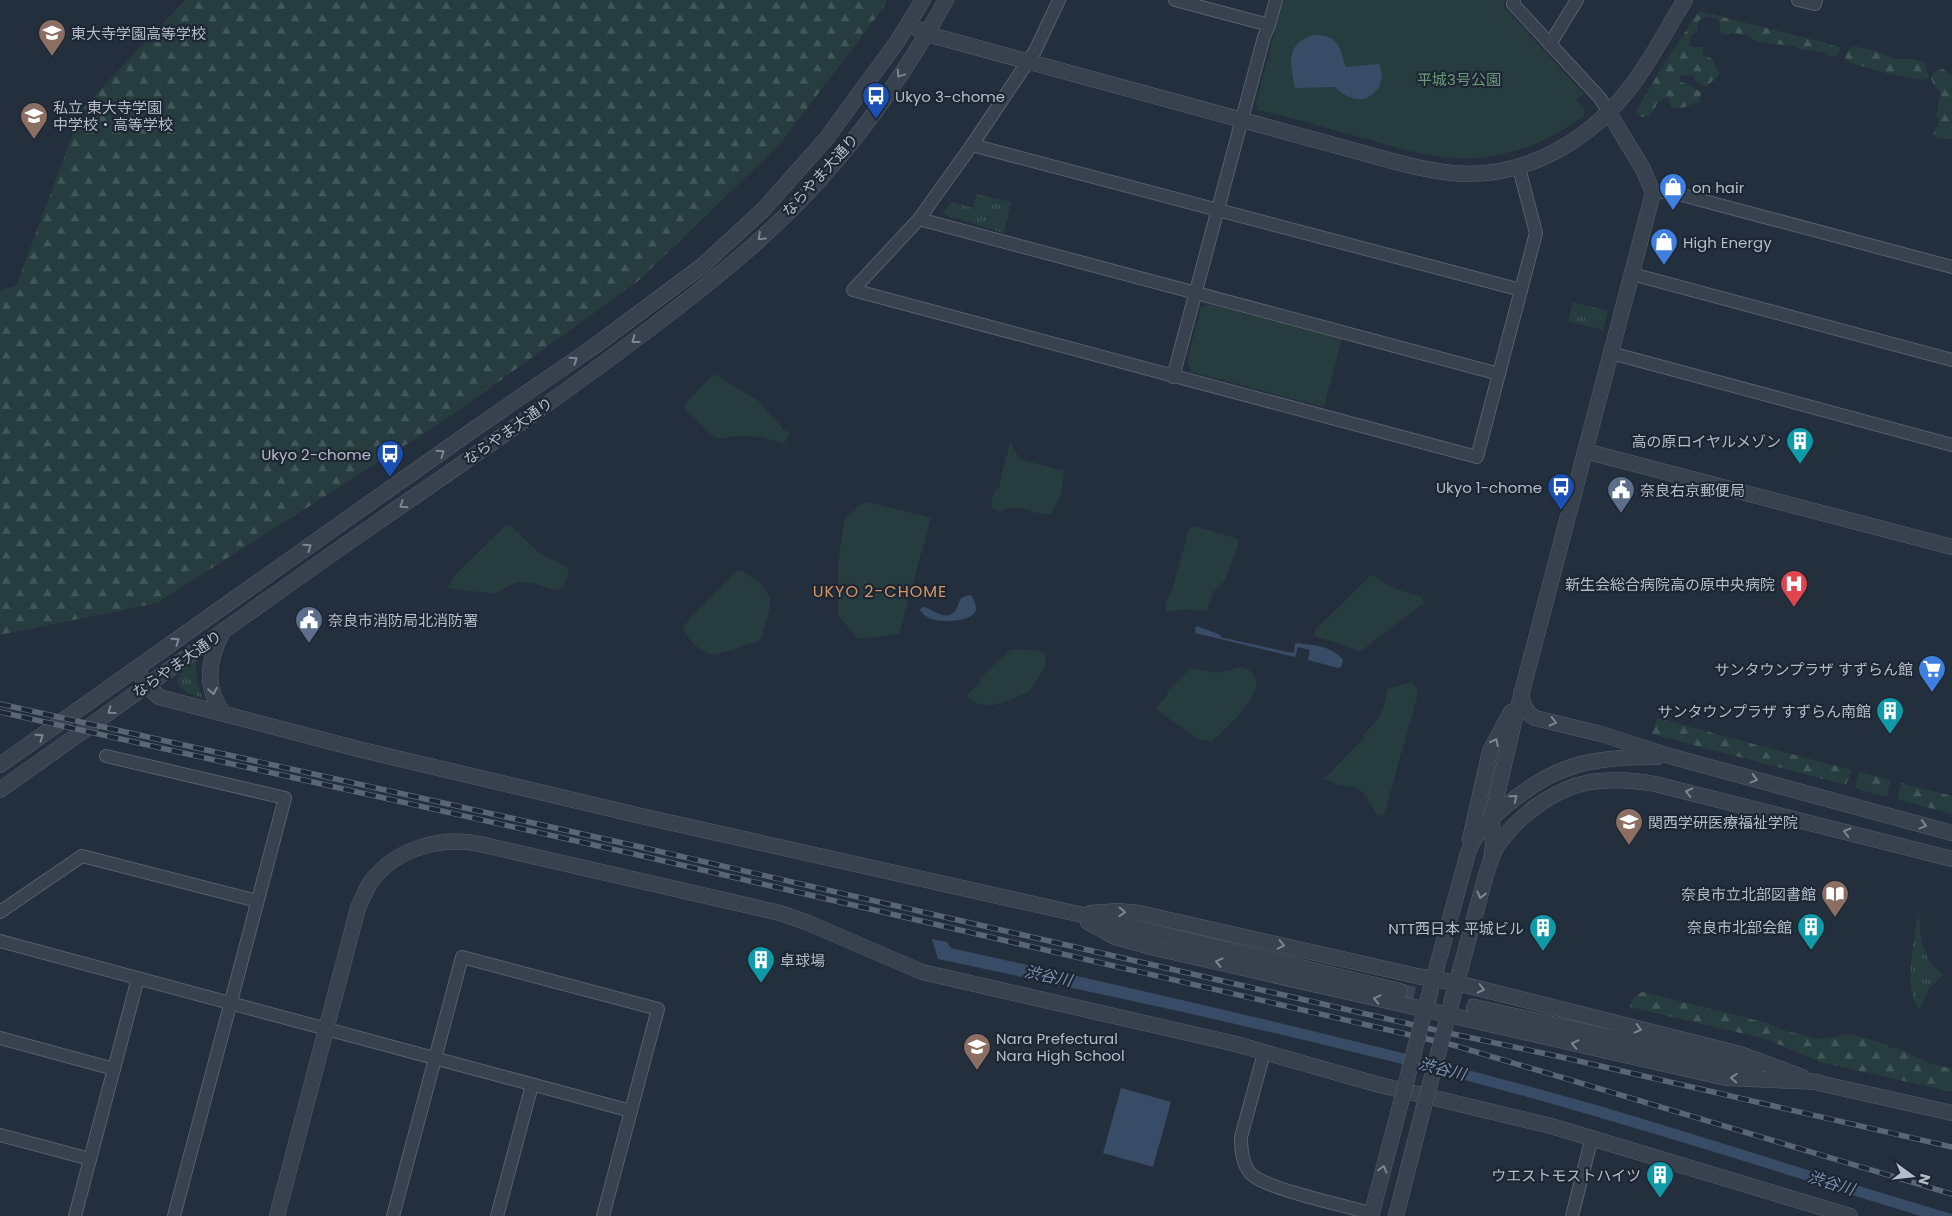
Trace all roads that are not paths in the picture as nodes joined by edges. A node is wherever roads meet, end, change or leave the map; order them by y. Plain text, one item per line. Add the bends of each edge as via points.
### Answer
1 (923, 0) edge
2 (946, 0) edge
3 (1059, 0) edge
4 (1177, 0) edge
5 (1276, 0) edge
6 (1514, 0) edge
7 (1577, 0) edge
8 (1685, 0) edge
9 (1798, 0) edge
10 (1816, 0) edge
11 (910, 23) junction
12 (1269, 25) junction
13 (927, 34) junction
14 (1550, 44) junction
15 (1029, 62) junction
16 (1609, 113) junction
17 (1241, 120) junction
18 (972, 145) junction
19 (1519, 168) junction
20 (1653, 193) junction
21 (1217, 210) junction
22 (919, 218) junction
23 (1952, 267) edge
24 (1632, 274) junction
25 (1521, 290) junction
26 (1196, 293) junction
27 (1611, 353) junction
28 (1952, 360) edge
29 (1498, 374) junction
30 (1173, 377) junction
31 (1952, 444) edge
32 (1585, 451) junction
33 (1952, 548) edge
34 (222, 632) junction
35 (136, 669) junction
36 (147, 685) junction
37 (1521, 693) junction
38 (224, 714) junction
39 (106, 756) dead end
40 (1673, 757) junction
41 (0, 766) edge
42 (1481, 789) junction
43 (0, 790) edge
44 (1492, 817) junction
45 (1523, 817) junction
46 (1952, 832) edge
47 (1468, 853) junction
48 (1952, 859) edge
49 (1491, 860) junction
50 (257, 901) junction
51 (0, 912) edge
52 (1074, 913) junction
53 (0, 941) edge
54 (138, 978) junction
55 (1433, 979) junction
56 (1457, 984) junction
57 (1400, 991) tunnel mouth
58 (230, 1003) junction
59 (1474, 1007) tunnel mouth
60 (1424, 1013) junction
61 (1447, 1019) junction
62 (326, 1029) junction
63 (0, 1038) edge
64 (1264, 1053) junction
65 (434, 1058) junction
66 (114, 1069) junction
67 (1818, 1082) junction
68 (532, 1085) junction
69 (631, 1111) junction
70 (1952, 1113) edge
71 (0, 1135) edge
72 (1592, 1137) junction
73 (90, 1159) junction
74 (1371, 1214) edge
75 (75, 1216) edge
76 (174, 1216) edge
77 (277, 1216) edge
78 (392, 1216) edge
79 (498, 1216) edge
80 (602, 1216) edge
81 (1396, 1216) edge
82 (1572, 1216) edge
83 (1850, 1216) edge

1 - 11 street, ならやま大通り
2 - 13 street, ならやま大通り
3 - 15 street
4 - 12 street
5 - 12 street
6 - 14 street via 1512,4
7 - 14 street
8 - 16 street via 1635,81
9 - 10 street via 1815,4
11 - 13 street
35 -> 11 street, ならやま大通り via 592,348 702,266 763,210 821,145
12 - 17 street
13 - 15 street
13 -> 34 street, ならやま大通り via 837,161 715,280 604,364
14 - 16 street via 1600,98
15 - 17 street
15 - 18 street
16 - 19 street via 1581,137
16 - 20 street via 1644,169
17 - 19 street via 1435,171 1474,174
17 - 21 street
18 - 21 street
18 - 22 street
19 - 25 street via 1536,233
20 - 23 street via 1666,191
20 - 24 street
21 - 25 street
21 - 26 street
22 - 26 street
22 - 30 street via 853,290
24 - 27 street
24 - 28 street
25 - 29 street
26 - 29 street
26 - 30 street
27 - 31 street
27 - 32 street
29 - 30 street via 1476,457
32 - 33 street
32 - 37 street
34 - 36 street, ならやま大通り
34 -> 38 street via 213,650 211,672 216,703
35 - 36 street
41 -> 35 street, ならやま大通り
36 - 38 street via 159,697
36 -> 43 street, ならやま大通り
37 -> 40 street via 1528,714 1534,718 1601,734
42 -> 37 street via 1490,751
37 - 44 street
38 - 52 street via 641,816
39 - 50 street via 285,798
44 -> 40 street via 1526,788 1564,768 1586,761 1625,756
40 -> 46 street
42 - 44 street
42 - 47 street
44 - 45 street via 1506,821
44 - 47 street via 1475,837
44 - 49 street
48 -> 45 street via 1634,780 1590,782 1567,789 1548,798
45 - 49 street via 1498,845
47 - 55 street
49 -> 56 street
50 - 51 street via 82,856
50 - 58 street
52 -> 55 street via 1139,913
52 - 57 street
60 -> 52 street via 1115,937
53 - 54 street
54 - 58 street
54 - 66 street
55 - 56 street
55 - 60 street
56 - 61 street
56 -> 67 street via 1740,1054
58 - 62 street
58 - 76 street
59 - 67 street
60 - 61 street
74 -> 60 street, bridge
67 -> 61 street via 1726,1078
61 - 81 street, bridge
62 - 64 street via 358,908 372,881 391,862 412,850 456,840 780,913 922,972
62 - 65 street
62 - 77 street
63 - 66 street
64 - 72 street
64 - 74 street via 1241,1137 1243,1157 1250,1172 1266,1184
65 - 68 street
65 - 69 street via 462,957 658,1009
65 - 78 street
66 - 73 street
67 - 70 street
68 - 69 street
68 - 79 street
69 - 80 street
71 - 73 street
72 - 82 street
72 - 83 street
73 - 75 street

